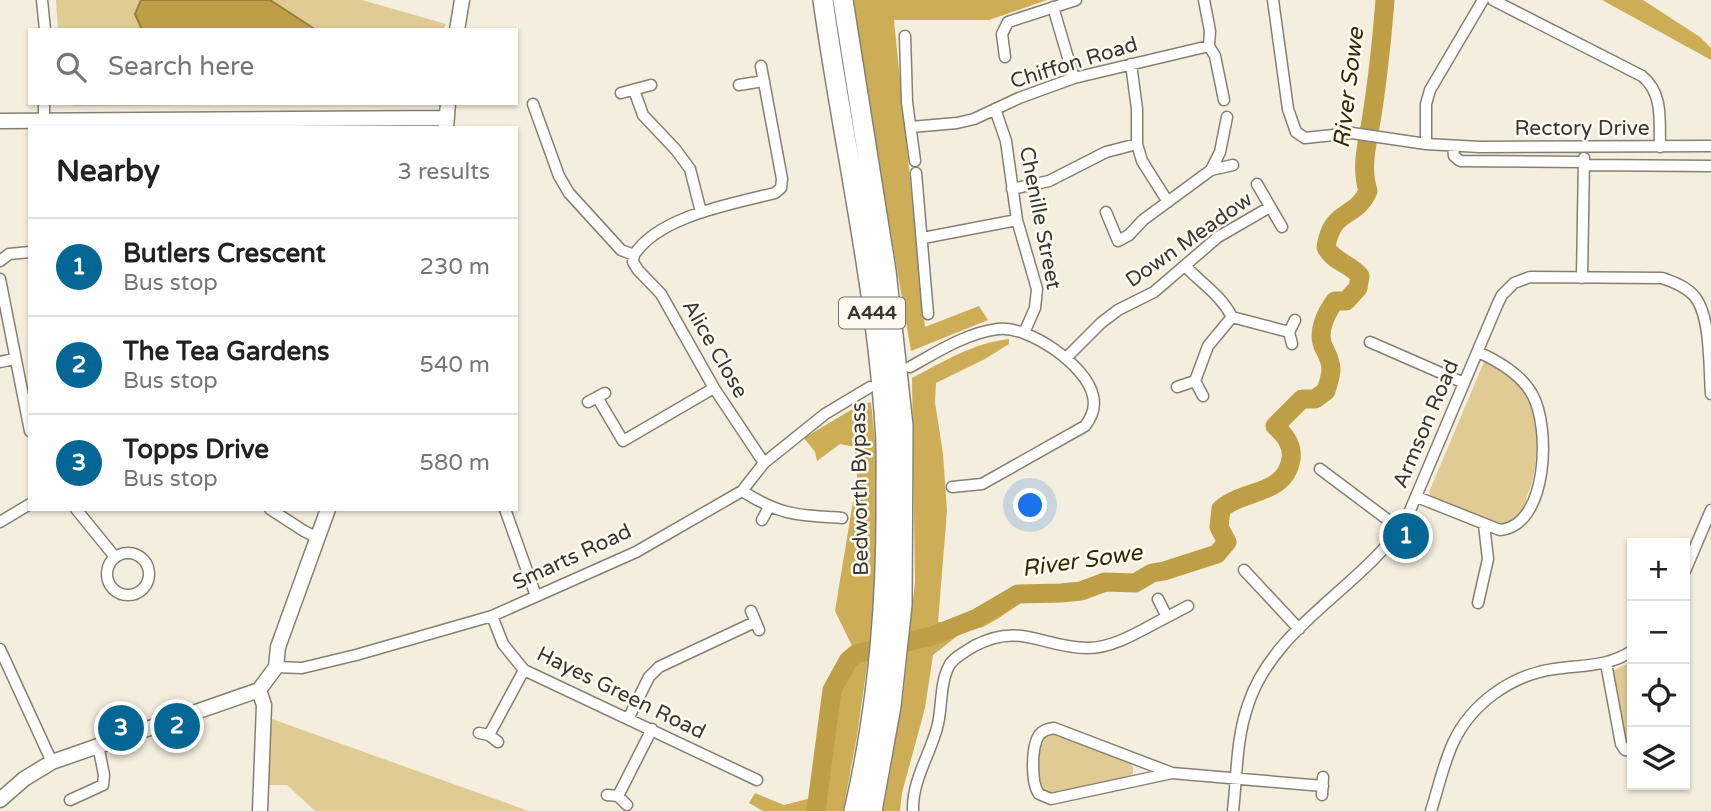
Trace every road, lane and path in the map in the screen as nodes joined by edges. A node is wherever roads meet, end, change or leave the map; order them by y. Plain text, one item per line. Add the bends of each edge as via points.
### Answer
1 (42, 0) edge
2 (462, 0) edge
3 (823, 0) edge
4 (843, 0) edge
5 (1076, 0) edge
6 (1204, 0) edge
7 (1273, 0) edge
8 (1483, 0) edge
9 (1493, 0) edge
10 (1053, 7) junction
11 (836, 23) junction
12 (45, 28) edge
13 (457, 28) edge
14 (905, 36) dead end
15 (1209, 46) junction
16 (1005, 57) dead end
17 (1131, 64) junction
18 (761, 66) dead end
19 (1074, 78) junction
20 (764, 81) junction
21 (651, 85) dead end
22 (739, 85) dead end
23 (634, 90) junction
24 (621, 93) dead end
25 (1224, 100) dead end
26 (533, 104) dead end
27 (44, 105) edge
28 (995, 109) junction
29 (447, 116) edge
30 (1227, 117) dead end
31 (44, 120) junction
32 (0, 121) edge
33 (276, 123) edge
34 (911, 127) junction
35 (1137, 144) junction
36 (1426, 144) junction
37 (1453, 146) junction
38 (1584, 146) junction
39 (1660, 146) junction
40 (1711, 146) edge
41 (1584, 164) junction
42 (1233, 165) dead end
43 (1711, 166) edge
44 (1211, 170) junction
45 (1257, 184) dead end
46 (1012, 189) junction
47 (1168, 202) junction
48 (1269, 207) junction
49 (701, 212) junction
50 (1106, 212) dead end
51 (1017, 220) junction
52 (1282, 227) dead end
53 (923, 238) junction
54 (28, 252) edge
55 (634, 256) junction
56 (0, 261) edge
57 (1185, 266) junction
58 (1582, 278) junction
59 (0, 279) edge
60 (928, 314) dead end
61 (1232, 317) junction
62 (1295, 320) dead end
63 (1289, 332) junction
64 (1024, 333) junction
65 (1370, 342) dead end
66 (1292, 344) dead end
67 (1478, 352) junction
68 (1066, 358) junction
69 (14, 359) junction
70 (0, 362) edge
71 (909, 367) dead end
72 (1195, 381) junction
73 (1464, 383) junction
74 (870, 387) dead end
75 (1177, 387) dead end
76 (714, 388) junction
77 (1711, 394) edge
78 (1203, 396) dead end
79 (597, 397) dead end
80 (28, 422) edge
81 (764, 463) junction
82 (1320, 468) dead end
83 (952, 487) dead end
84 (742, 491) junction
85 (1417, 497) junction
86 (28, 505) edge
87 (769, 507) junction
88 (1711, 510) edge
89 (78, 511) edge
90 (273, 511) edge
91 (327, 511) edge
92 (506, 511) edge
93 (842, 518) dead end
94 (762, 520) dead end
95 (0, 522) edge
96 (1484, 525) junction
97 (1400, 529) junction
98 (318, 538) junction
99 (115, 557) junction
100 (1690, 559) edge
101 (1244, 570) dead end
102 (536, 596) junction
103 (1158, 599) dead end
104 (1478, 603) dead end
105 (1188, 606) dead end
106 (492, 616) junction
107 (1167, 617) junction
108 (755, 621) dead end
109 (1299, 629) junction
110 (0, 649) edge
111 (1627, 653) edge
112 (1606, 663) junction
113 (276, 667) junction
114 (524, 670) junction
115 (259, 690) junction
116 (881, 706) junction
117 (629, 717) junction
118 (652, 729) junction
119 (488, 737) dead end
120 (98, 745) junction
121 (1627, 750) edge
122 (52, 762) junction
123 (1172, 774) junction
124 (1236, 779) junction
125 (757, 780) dead end
126 (1323, 786) dead end
127 (617, 799) dead end
128 (0, 800) edge
129 (70, 800) dead end
130 (260, 811) edge
131 (854, 811) edge
132 (872, 811) edge
133 (913, 811) edge
134 (1233, 811) edge
135 (1431, 811) edge

1 - 12 street
2 - 13 street
3 - 11 highway, Bedworth Bypass / A444
4 - 11 highway, Bedworth Bypass / A444
5 - 10 street
6 - 15 street
7 - 36 street, Rectory Drive via 1288,109 1296,132 1310,138 1352,133
8 - 36 street via 1430,90
9 - 39 street via 1642,76 1654,89 1659,104
10 - 16 street via 1008,22 1002,34
10 - 19 street
11 - 116 highway, Bedworth Bypass / A444 via 886,271 903,426 893,605
14 - 34 street
15 - 17 street, Chiffon Road
15 - 25 street
17 - 19 street, Chiffon Road
17 - 35 street
18 - 20 street
19 - 28 street, Chiffon Road
20 - 22 street
20 - 49 street via 782,184 775,193
21 - 23 street
23 - 24 street
23 - 49 street via 643,115 690,169
26 - 55 street, Alice Close via 569,193 621,250
27 - 31 street
28 - 34 street, Chiffon Road via 957,123
28 - 46 street, Chenille Street via 1006,141
29 - 33 street
30 - 44 street
31 - 32 street
31 - 33 street
34 - 53 street
35 - 46 street via 1106,152 1049,181
35 - 47 street via 1142,161
36 - 37 street, Rectory Drive
37 - 38 street, Rectory Drive
37 - 41 street, Rectory Drive via 1460,161
38 - 39 street, Rectory Drive
38 - 41 street
39 - 40 street, Rectory Drive
41 - 43 street, Rectory Drive
41 - 58 street
42 - 44 street
44 - 47 street
45 - 48 street, Down Meadow
46 - 51 street, Chenille Street
47 - 50 street via 1118,241
48 - 52 street, Down Meadow
48 - 57 street, Down Meadow via 1218,237
49 - 55 street via 672,224
51 - 53 street
51 - 64 street, Chenille Street via 1037,289
53 - 60 street
54 - 56 street via 9,254
55 - 76 street, Alice Close via 638,270 673,312
57 - 61 street via 1220,298
57 - 68 street, Down Meadow via 1154,292 1101,323
58 - 67 street, Armson Road via 1530,277 1514,283 1502,295
58 - 77 street via 1662,278 1694,296 1705,323
59 - 69 street
61 - 63 street
61 - 72 street via 1209,346
62 - 63 street
63 - 66 street
64 - 68 street
64 - 71 street via 1000,329 968,337
65 - 73 street
67 - 73 street, Armson Road
67 - 96 street via 1502,364 1531,391 1543,447 1538,485 1524,519 1507,529
68 - 83 street via 1093,393 1093,411 1085,426 982,484
69 - 70 street
69 - 80 street
72 - 75 street
72 - 78 street
73 - 85 street, Armson Road
74 - 81 street, Smarts Road via 825,414
76 - 79 street via 623,441
76 - 81 street, Alice Close
81 - 84 street, Smarts Road
82 - 97 street
84 - 87 street
84 - 102 street, Smarts Road via 636,552
85 - 96 street
85 - 97 street, Armson Road
86 - 95 street
87 - 93 street via 793,515
87 - 94 street
88 - 100 street
89 - 99 street
90 - 98 street
91 - 98 street
92 - 102 street
96 - 104 street via 1488,559
97 - 109 street, Armson Road via 1386,548
98 - 113 street via 278,647
99 - 99 street via 130,553 145,561 148,579 141,590 127,595 112,588 107,574
101 - 109 street
102 - 106 street, Smarts Road
103 - 107 street
105 - 107 street
106 - 113 street, Smarts Road via 356,656 302,668
106 - 114 street, Hayes Green Road via 503,644
107 - 133 street via 1099,647 1058,645 1006,634 966,651 949,665 933,741 915,788
108 - 117 street via 653,672
109 - 124 street, Armson Road via 1270,662 1253,691 1241,732
110 - 122 street
111 - 112 street
112 - 121 street via 1621,744
112 - 135 street via 1546,670 1491,695 1453,742
113 - 115 street
114 - 117 street, Hayes Green Road
114 - 119 street
115 - 120 street
115 - 130 street via 264,705
116 - 131 highway, Bedworth Bypass / A444
116 - 132 highway, Bedworth Bypass / A444
117 - 118 street, Hayes Green Road
118 - 125 street, Hayes Green Road
118 - 127 street
120 - 122 street
120 - 129 street via 103,785
122 - 128 street
123 - 123 street via 1054,727 1038,738 1032,778 1039,794 1051,799
123 - 124 street
124 - 126 street
124 - 134 street, Armson Road

